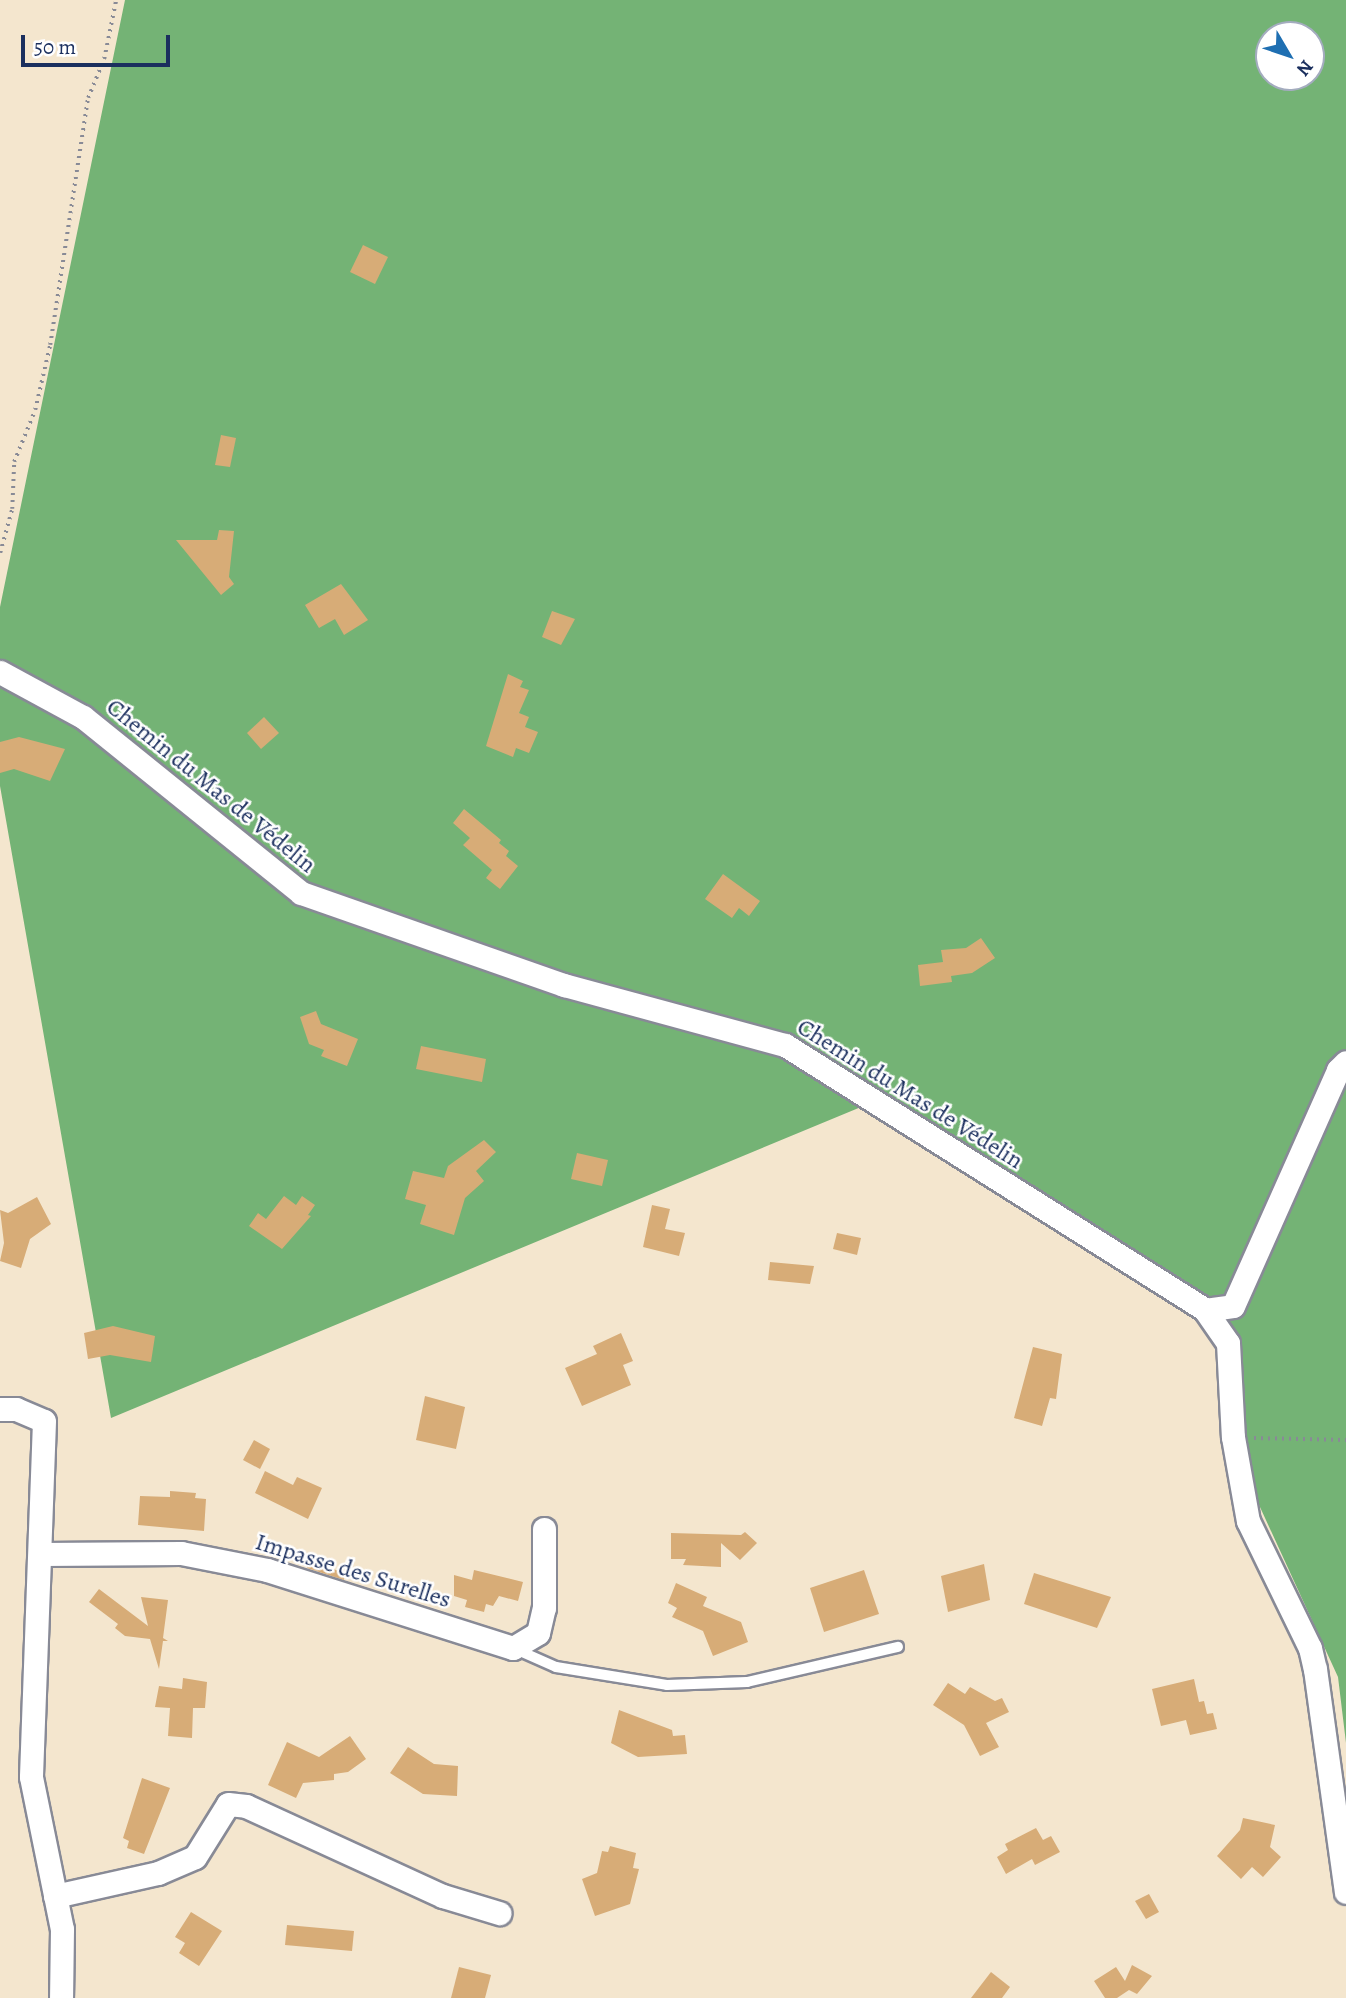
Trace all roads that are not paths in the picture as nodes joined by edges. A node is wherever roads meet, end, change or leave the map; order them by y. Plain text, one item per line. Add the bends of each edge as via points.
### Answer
1 (0, 672) edge
2 (1346, 1062) edge
3 (1205, 1310) junction
4 (0, 1409) edge
5 (544, 1529) dead end
6 (41, 1554) junction
7 (898, 1647) dead end
8 (513, 1648) junction
9 (1346, 1892) edge
10 (55, 1896) junction
11 (499, 1913) dead end
12 (61, 1998) edge

1 - 3 street, Chemin du Mas de Védelin via 83,717 300,893 564,985 785,1045
2 - 3 street via 1338,1070 1233,1306
3 - 9 street, Chemin du Mas de Védelin via 1227,1343 1233,1437 1255,1540 1295,1615 1315,1669
4 - 6 street via 16,1409 44,1421
5 - 8 street via 544,1608 538,1633
6 - 8 street, Impasse des Surelles via 181,1553 267,1570
6 - 10 street via 35,1594 31,1777
7 - 8 lane via 747,1682 667,1685 556,1667
10 - 11 street via 158,1873 195,1857 228,1804 246,1806 443,1896
10 - 12 street via 62,1929

